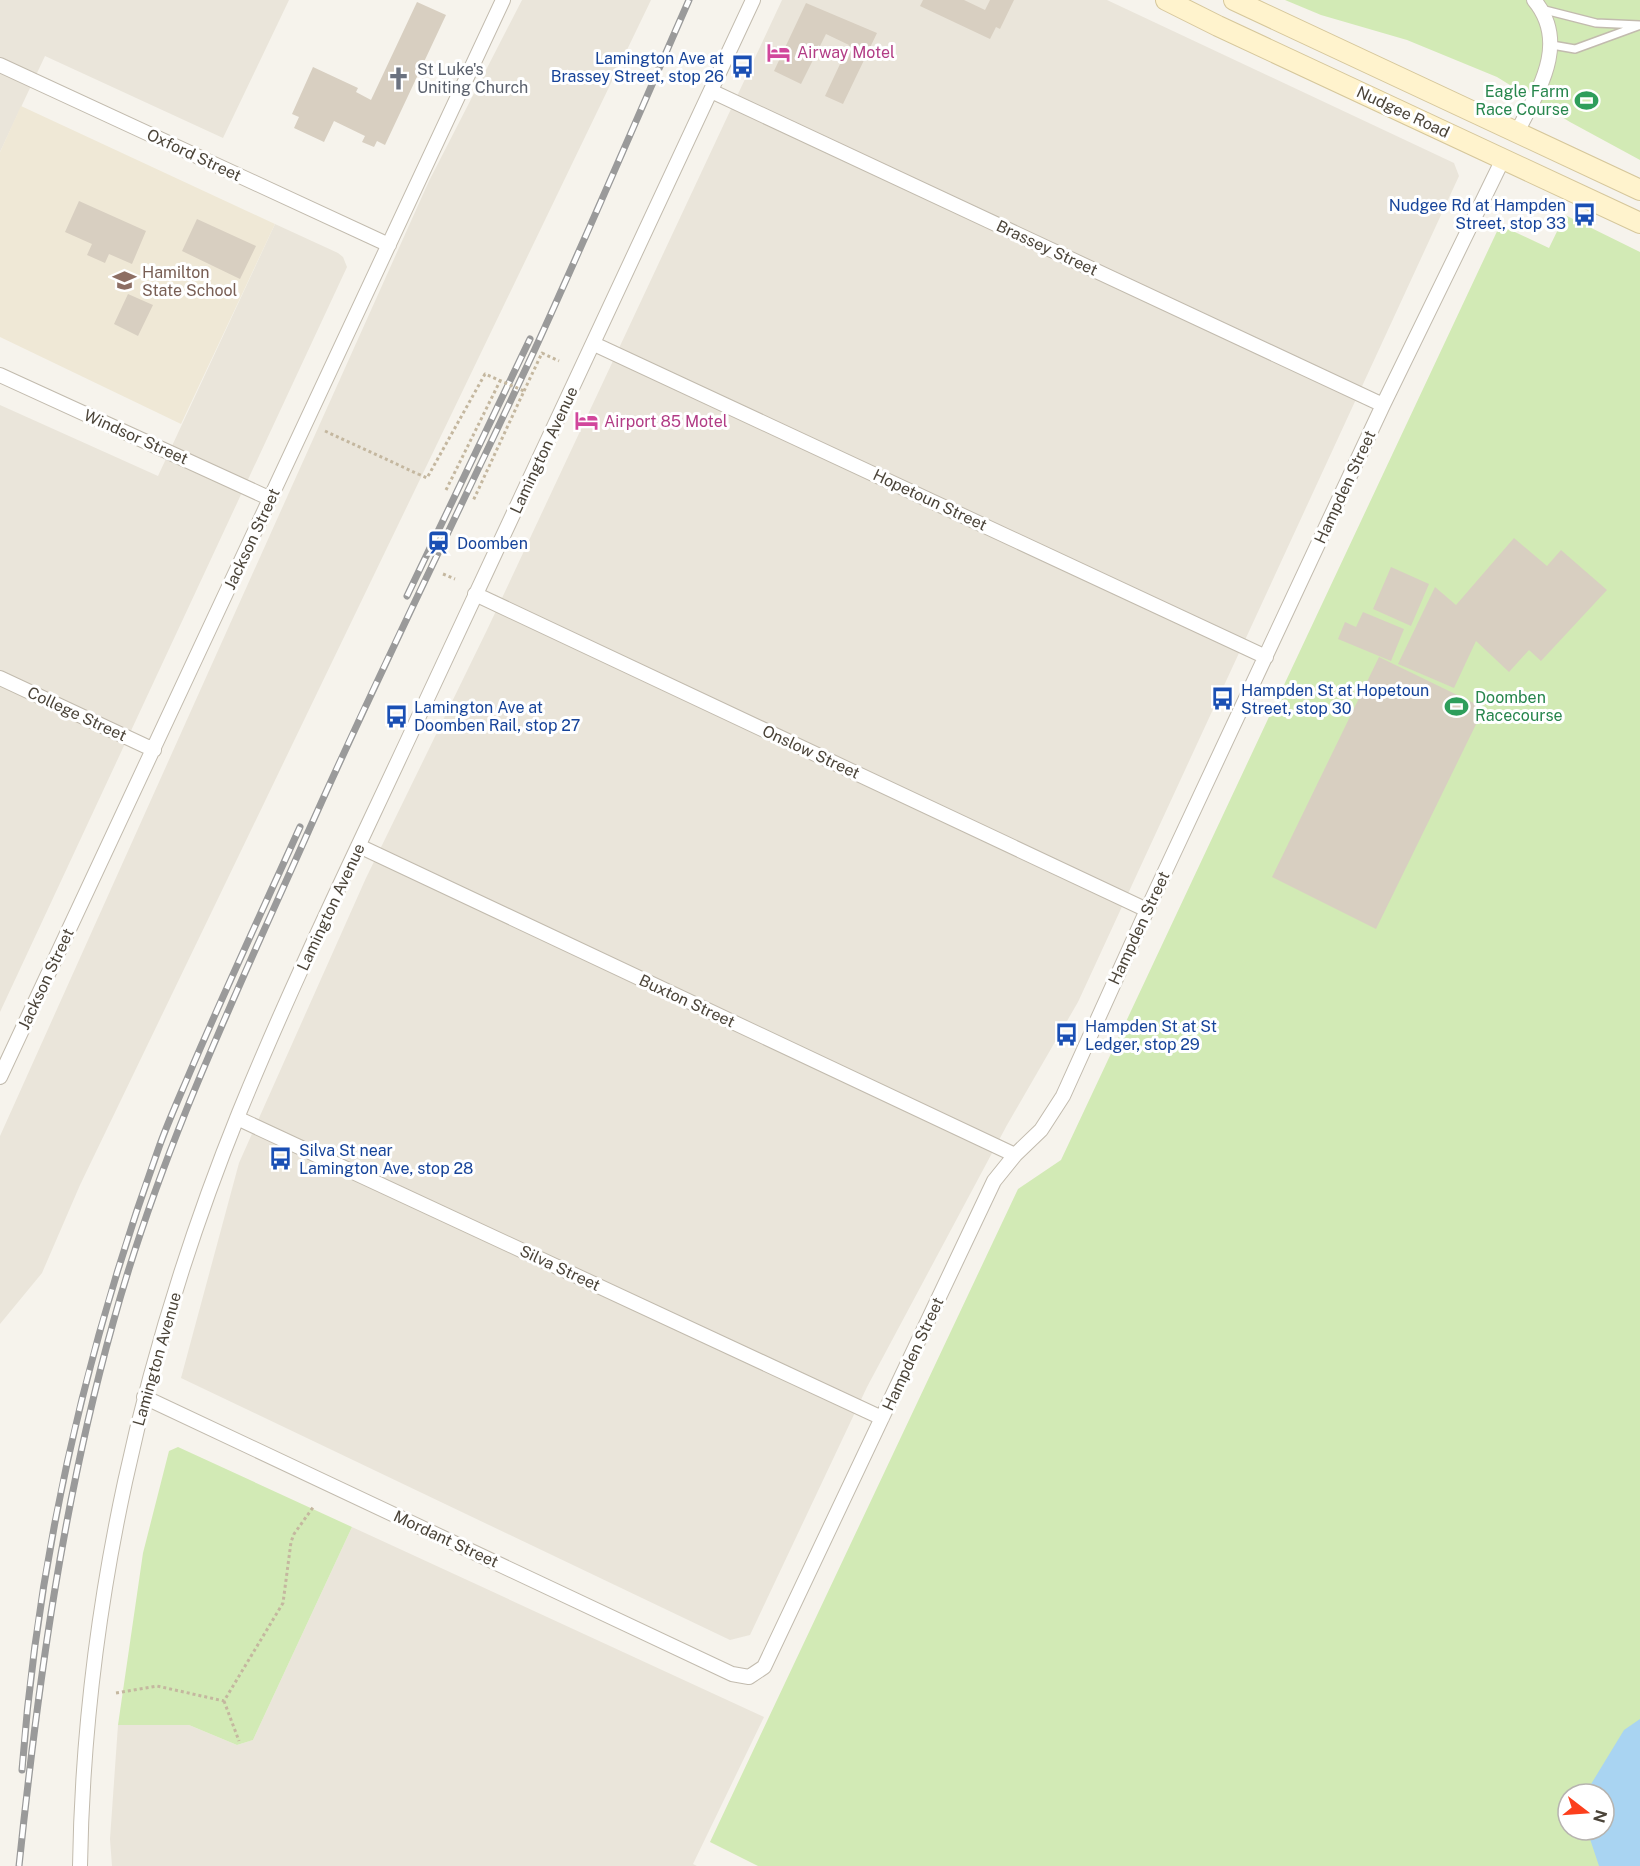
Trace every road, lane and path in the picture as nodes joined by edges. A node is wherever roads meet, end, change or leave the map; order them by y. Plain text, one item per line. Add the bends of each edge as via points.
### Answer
1 (504, 0) edge
2 (753, 0) edge
3 (1166, 0) edge
4 (1234, 0) edge
5 (1538, 4) edge
6 (1640, 25) edge
7 (1552, 45) junction
8 (0, 65) edge
9 (711, 91) junction
10 (1517, 132) junction
11 (1503, 159) junction
12 (1640, 190) edge
13 (1640, 223) edge
14 (389, 245) junction
15 (594, 344) junction
16 (559, 361) dead end
17 (0, 375) edge
18 (500, 381) junction
19 (524, 391) junction
20 (1383, 405) junction
21 (325, 431) dead end
22 (446, 490) dead end
23 (271, 499) junction
24 (473, 501) dead end
25 (443, 574) dead end
26 (456, 579) dead end
27 (475, 594) junction
28 (1266, 657) junction
29 (0, 678) edge
30 (154, 750) junction
31 (359, 846) junction
32 (1147, 910) junction
33 (0, 1077) edge
34 (237, 1118) junction
35 (1015, 1155) junction
36 (144, 1397) junction
37 (882, 1418) junction
38 (314, 1506) dead end
39 (749, 1677) joint
40 (116, 1693) dead end
41 (224, 1701) junction
42 (239, 1741) dead end
43 (80, 1866) edge

1 - 14 street, Jackson Street
2 - 9 street, Lamington Avenue
3 - 11 main road, Nudgee Road
4 - 10 main road, Nudgee Road
5 - 6 lane via 1596,23
5 - 7 street via 1549,26
6 - 7 lane via 1575,49
7 - 10 street via 1547,70
8 - 14 street, Oxford Street
9 - 15 street, Lamington Avenue
9 - 20 street, Brassey Street
10 - 11 main road
10 - 12 main road, Nudgee Road
11 - 13 main road, Nudgee Road
11 - 20 street, Hampden Street
14 - 23 street, Jackson Street
15 - 27 street, Lamington Avenue
15 - 28 street, Hopetoun Street
16 - 19 path via 542,353
17 - 23 street, Windsor Street
18 - 19 path, bridge
18 - 21 path, bridge via 484,374 427,478
18 - 22 path
19 - 24 path, bridge
20 - 28 street, Hampden Street
23 - 30 street, Jackson Street
25 - 26 path
27 - 31 street, Lamington Avenue
27 - 32 street, Onslow Street
28 - 32 street, Hampden Street
29 - 30 street, College Street
30 - 33 street, Jackson Street
31 - 34 street, Lamington Avenue
31 - 35 street, Buxton Street
32 - 35 street, Hampden Street via 1063,1096 1041,1130
34 - 36 street, Lamington Avenue via 171,1303
34 - 37 street, Silva Street
35 - 37 street, Hampden Street via 994,1181
36 - 39 street, Mordant Street via 732,1674
36 - 43 street, Lamington Avenue via 98,1638 83,1766
37 - 39 street, Hampden Street via 764,1667
38 - 41 path via 291,1542 283,1603
40 - 41 path via 157,1686
41 - 42 path

